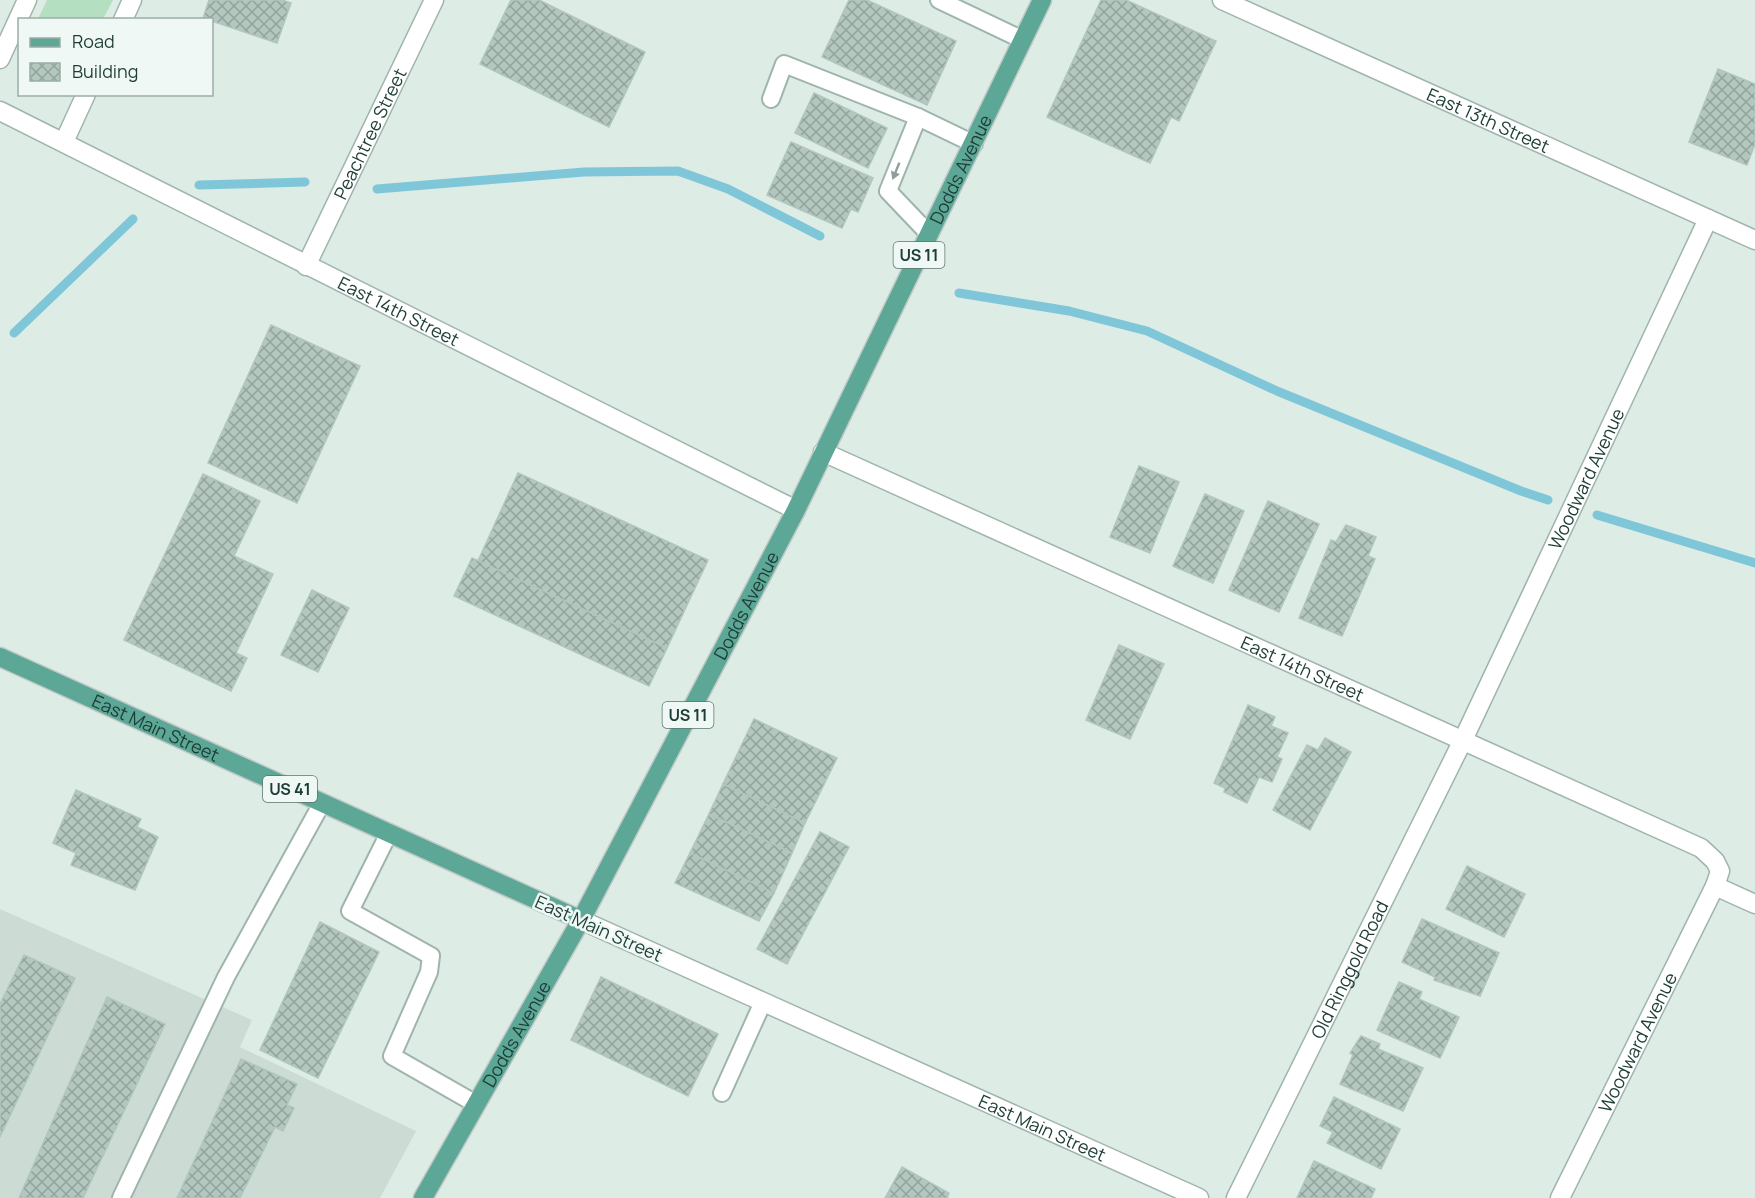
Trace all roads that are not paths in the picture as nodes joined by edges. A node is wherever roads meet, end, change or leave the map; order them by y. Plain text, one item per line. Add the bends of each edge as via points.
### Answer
1 (27, 0) edge
2 (132, 0) edge
3 (434, 0) edge
4 (939, 0) edge
5 (1042, 0) edge
6 (1222, 0) edge
7 (19, 18) edge
8 (124, 18) edge
9 (18, 20) edge
10 (1023, 40) junction
11 (0, 59) edge
12 (85, 96) edge
13 (771, 99) dead end
14 (0, 111) edge
15 (918, 117) junction
16 (64, 142) junction
17 (974, 144) junction
18 (1708, 219) junction
19 (929, 234) junction
20 (1755, 240) edge
21 (306, 266) junction
22 (823, 452) junction
23 (796, 510) junction
24 (0, 657) edge
25 (1463, 740) junction
26 (322, 803) junction
27 (388, 833) junction
28 (1715, 886) junction
29 (1755, 904) edge
30 (581, 920) junction
31 (763, 1002) junction
32 (722, 1092) dead end
33 (476, 1104) junction
34 (121, 1198) edge
35 (423, 1198) edge
36 (1197, 1198) edge
37 (1236, 1198) edge
38 (1560, 1198) edge

1 - 7 street
2 - 8 street
3 - 21 street, Peachtree Street
4 - 10 lane
5 - 10 main road, Dodds Avenue / US 11
6 - 18 street, East 13th Street
9 - 11 street
10 - 17 main road, Dodds Avenue / US 11
12 - 16 street
13 - 15 lane via 784,64
14 - 16 street, East 14th Street
15 - 17 lane
15 -> 19 lane via 888,191
16 - 21 street, East 14th Street
17 - 19 main road, Dodds Avenue / US 11
18 - 20 street, East 13th Street
18 - 25 street, Woodward Avenue
19 - 22 main road, Dodds Avenue / US 11
21 - 23 street, East 14th Street
22 - 23 main road, Dodds Avenue / US 11
22 - 25 street, East 14th Street
23 - 30 main road, Dodds Avenue / US 11
24 - 26 main road, East Main Street / US 41
25 - 28 street, East 14th Street via 1701,848 1720,871
25 - 37 street, Old Ringgold Road
26 - 27 main road, East Main Street / US 41
26 - 34 lane via 226,977
27 - 30 main road, East Main Street / US 41
27 - 33 lane via 350,911 431,956 429,972 392,1056
28 - 29 street
28 - 38 street, Woodward Avenue
30 - 31 street, East Main Street
30 - 33 main road, Dodds Avenue / US 11
31 - 32 lane
31 - 36 street, East Main Street
33 - 35 main road, Dodds Avenue / US 11

